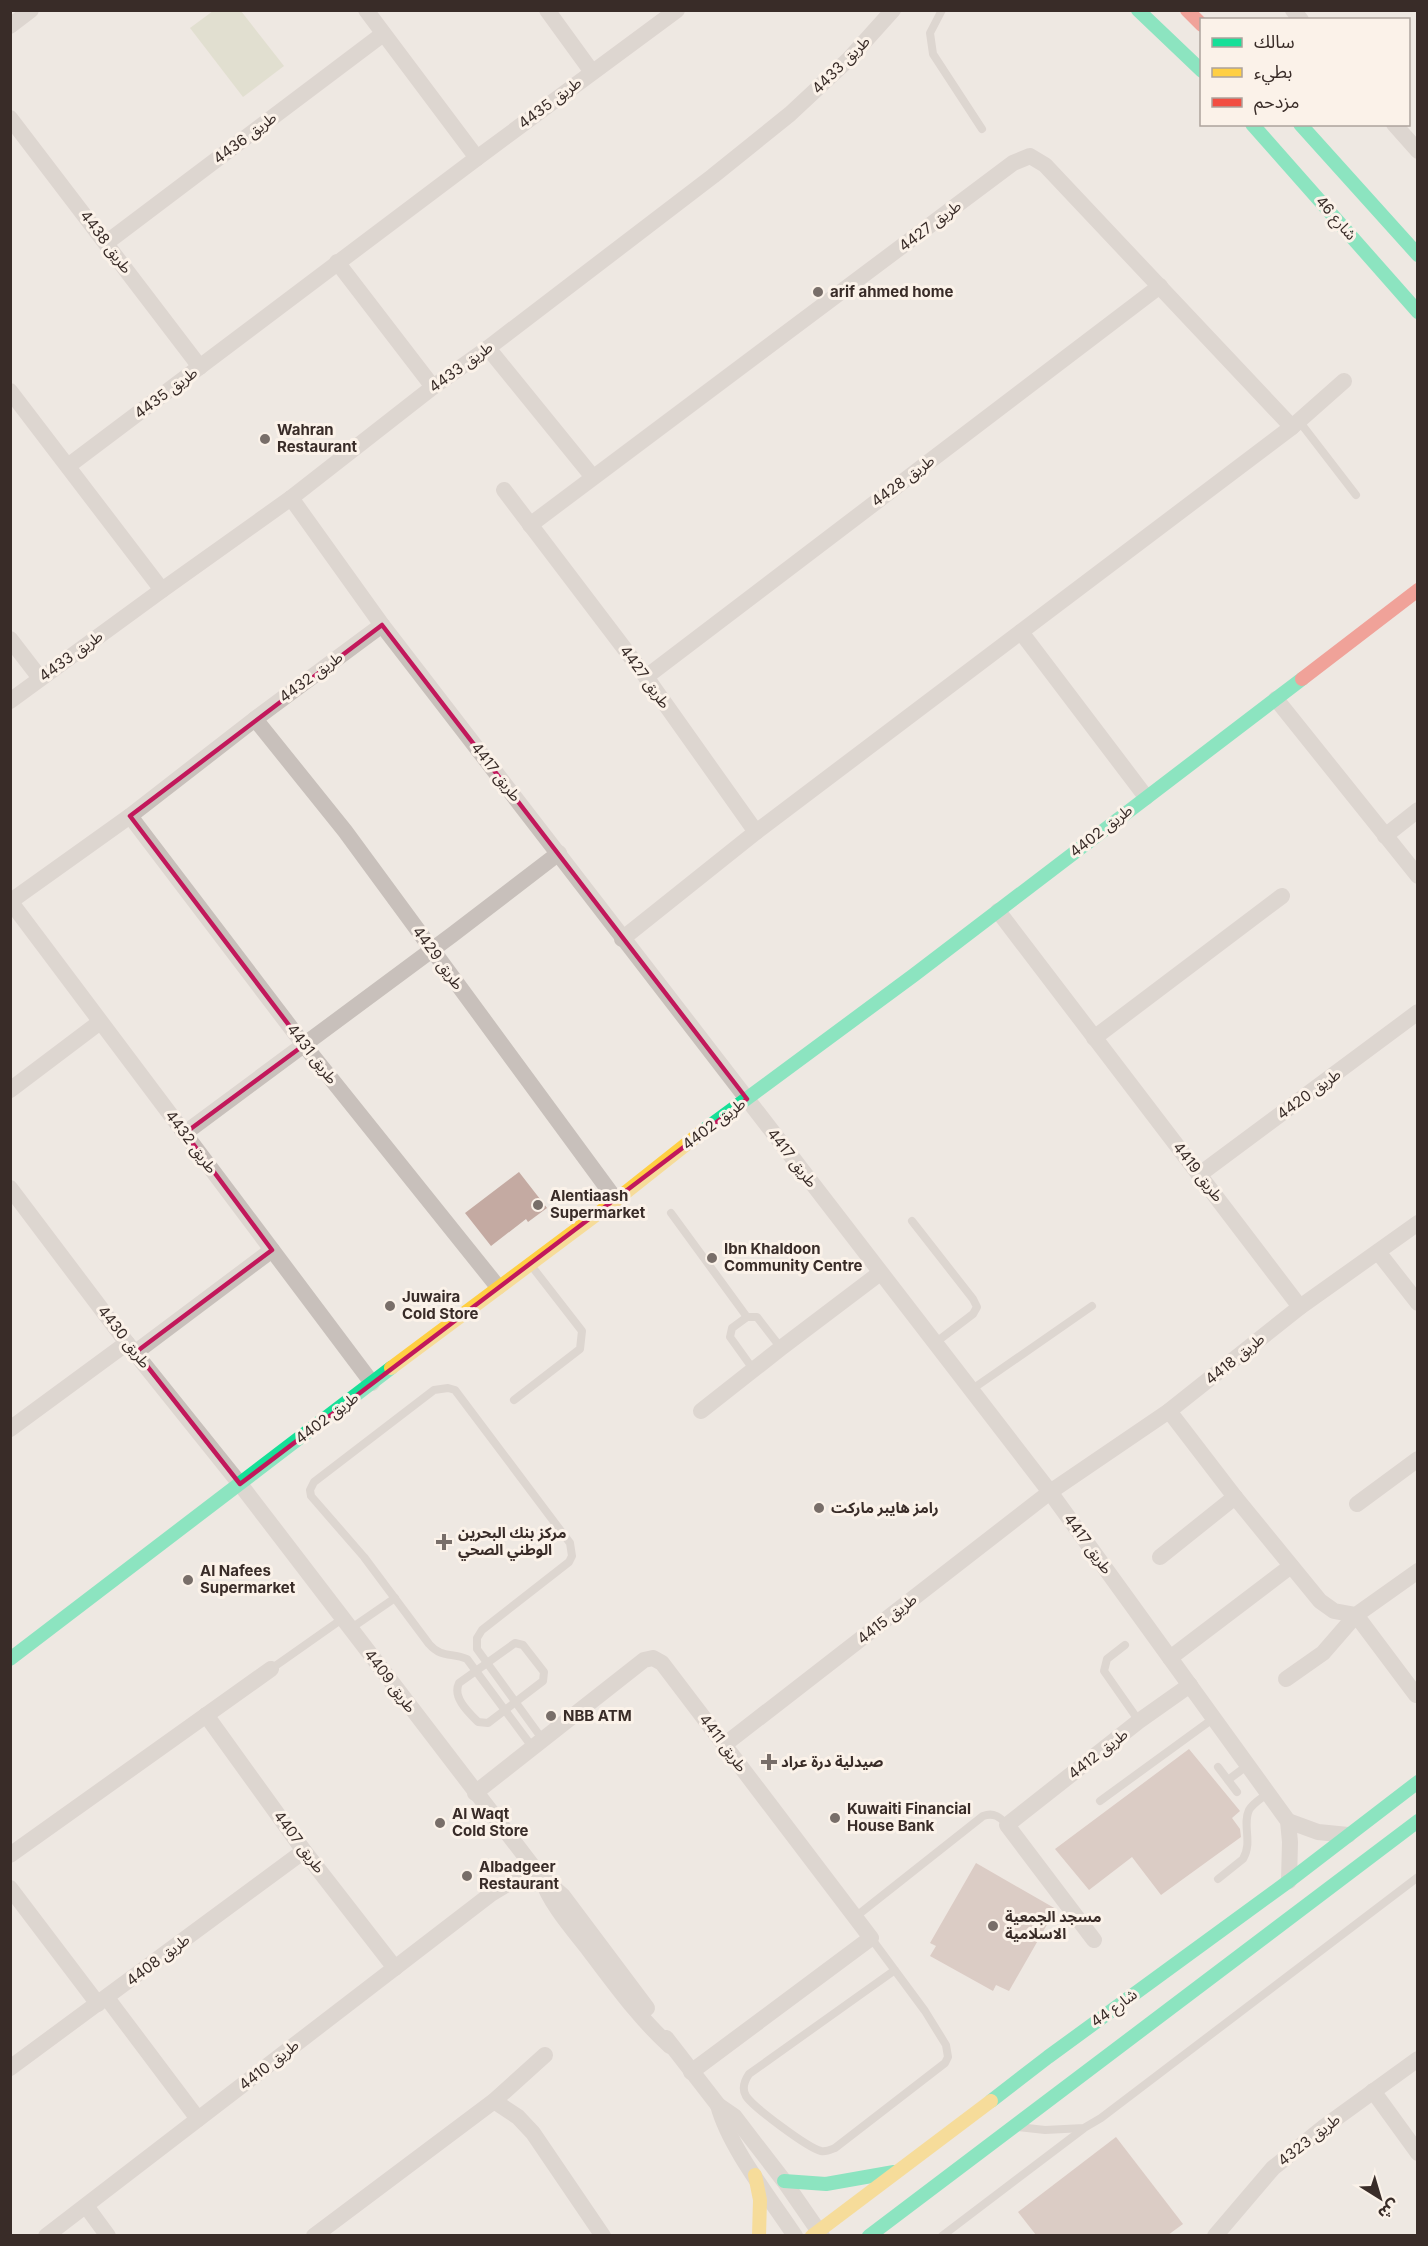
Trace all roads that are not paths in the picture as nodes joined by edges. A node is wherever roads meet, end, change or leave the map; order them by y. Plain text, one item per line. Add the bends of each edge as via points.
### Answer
1 (31, 10) edge
2 (366, 10) edge
3 (547, 10) edge
4 (677, 10) edge
5 (893, 10) edge
6 (942, 10) edge
7 (1138, 10) edge
8 (1187, 10) edge
9 (1200, 23) edge
10 (10, 26) edge
11 (383, 34) junction
12 (1200, 69) edge
13 (592, 72) junction
14 (10, 118) edge
15 (1254, 126) edge
16 (1302, 126) edge
17 (1396, 126) edge
18 (982, 129) dead end
19 (1418, 151) edge
20 (477, 158) junction
21 (106, 243) junction
22 (1418, 255) edge
23 (338, 262) junction
24 (1160, 286) junction
25 (1418, 312) edge
26 (488, 348) junction
27 (200, 367) junction
28 (1344, 381) dead end
29 (433, 387) junction
30 (10, 391) edge
31 (1295, 424) junction
32 (68, 466) junction
33 (592, 477) junction
34 (504, 490) dead end
35 (1356, 495) dead end
36 (291, 498) junction
37 (530, 525) junction
38 (162, 590) junction
39 (1418, 590) edge
40 (382, 625) junction
41 (1021, 632) junction
42 (10, 639) edge
43 (646, 677) junction
44 (40, 678) junction
45 (1276, 699) junction
46 (10, 701) edge
47 (255, 719) junction
48 (1146, 797) junction
49 (1418, 810) edge
50 (130, 816) junction
51 (756, 832) junction
52 (1385, 836) junction
53 (559, 853) junction
54 (1418, 876) edge
55 (1282, 896) dead end
56 (11, 901) edge
57 (998, 911) junction
58 (622, 939) junction
59 (431, 949) junction
60 (1418, 1012) edge
61 (100, 1022) junction
62 (1094, 1038) junction
63 (304, 1045) junction
64 (10, 1090) edge
65 (747, 1099) junction
66 (185, 1133) junction
67 (1200, 1174) junction
68 (10, 1188) edge
69 (616, 1200) junction
70 (671, 1213) dead end
71 (912, 1221) dead end
72 (1418, 1223) edge
73 (272, 1250) junction
74 (1378, 1252) junction
75 (530, 1264) junction
76 (880, 1273) junction
77 (498, 1287) junction
78 (1418, 1303) edge
79 (1092, 1306) dead end
80 (1300, 1307) junction
81 (747, 1317) junction
82 (935, 1343) junction
83 (132, 1347) junction
84 (781, 1348) junction
85 (753, 1369) junction
86 (372, 1383) junction
87 (970, 1390) junction
88 (514, 1400) dead end
89 (701, 1411) dead end
90 (1169, 1411) junction
91 (10, 1429) edge
92 (1418, 1459) edge
93 (240, 1484) junction
94 (1050, 1492) junction
95 (1235, 1497) junction
96 (1357, 1504) dead end
97 (1160, 1557) dead end
98 (1291, 1566) junction
99 (1418, 1572) edge
100 (395, 1598) junction
101 (1356, 1615) junction
102 (346, 1624) junction
103 (1125, 1645) dead end
104 (1170, 1658) junction
105 (10, 1659) edge
106 (487, 1663) junction
107 (271, 1669) joint
108 (476, 1671) junction
109 (1286, 1678) dead end
110 (1190, 1685) junction
111 (1416, 1695) dead end
112 (516, 1702) junction
113 (505, 1711) junction
114 (206, 1714) junction
115 (1214, 1718) junction
116 (1139, 1721) junction
117 (538, 1744) junction
118 (724, 1745) junction
119 (1248, 1766) junction
120 (1218, 1767) dead end
121 (1228, 1780) junction
122 (1418, 1782) edge
123 (1237, 1792) dead end
124 (475, 1793) junction
125 (1268, 1793) junction
126 (1100, 1801) dead end
127 (1288, 1821) junction
128 (1418, 1821) edge
129 (1007, 1825) junction
130 (1348, 1835) junction
131 (304, 1851) junction
132 (10, 1855) edge
133 (534, 1868) junction
134 (1418, 1877) edge
135 (1218, 1879) dead end
136 (1289, 1881) junction
137 (10, 1888) edge
138 (854, 1917) junction
139 (871, 1938) junction
140 (1094, 1940) dead end
141 (394, 1968) junction
142 (895, 1970) junction
143 (102, 2001) junction
144 (545, 2055) dead end
145 (1418, 2059) edge
146 (10, 2068) edge
147 (691, 2072) junction
148 (1373, 2091) junction
149 (494, 2101) junction
150 (718, 2105) junction
151 (198, 2119) junction
152 (1012, 2126) junction
153 (1084, 2128) junction
154 (1418, 2153) edge
155 (901, 2170) junction
156 (755, 2175) junction
157 (784, 2181) junction
158 (918, 2199) junction
159 (86, 2206) junction
160 (818, 2234) edge
161 (46, 2235) edge
162 (108, 2235) edge
163 (314, 2235) edge
164 (603, 2235) edge
165 (759, 2235) edge
166 (795, 2235) edge
167 (869, 2235) edge
168 (895, 2235) edge
169 (942, 2235) edge
170 (1215, 2235) edge

1 - 10 street
2 - 11 street
3 - 13 street
4 - 13 street, طريق 4435
5 - 26 street, طريق 4433 via 849,59 790,114
6 - 18 lane via 930,33 933,54
7 - 12 main road
8 - 9 main road
11 - 20 street
11 - 21 street, طريق 4436
13 - 20 street, طريق 4435
14 - 21 street, طريق 4438
15 - 25 main road, شارع 46
16 - 22 main road
17 - 19 street
20 - 23 street, طريق 4435
21 - 27 street, طريق 4438
23 - 27 street, طريق 4435
23 - 29 street
24 - 31 street, طريق 4427
24 - 33 street, طريق 4427 via 1045,165 1030,156 1013,163
24 - 43 street, طريق 4428
26 - 29 street, طريق 4433
26 - 33 street
27 - 32 street, طريق 4435
28 - 31 street
29 - 36 street, طريق 4433
30 - 32 street
31 - 35 lane
31 - 41 street
32 - 38 street
33 - 37 street, طريق 4427
34 - 37 street, طريق 4427
36 - 38 street, طريق 4433
36 - 40 street, طريق 4417
37 - 43 street, طريق 4427
38 - 44 street, طريق 4433
39 - 45 main road, طريق 4402
40 - 47 street, طريق 4432
40 - 53 street, طريق 4417
41 - 48 street
41 - 51 street
42 - 44 street
43 - 51 street, طريق 4427
44 - 46 street, طريق 4433
45 - 48 main road, طريق 4402
45 - 52 street
47 - 50 street, طريق 4432
47 - 59 street, طريق 4429 via 345,831
48 - 57 main road, طريق 4402
49 - 52 street
50 - 56 street, طريق 4432
50 - 63 street, طريق 4431
51 - 58 street
52 - 54 street
53 - 58 street, طريق 4417
53 - 59 street
55 - 62 street
56 - 61 street, طريق 4432
57 - 62 street, طريق 4419
57 - 65 main road, طريق 4402
58 - 65 street, طريق 4417
59 - 63 street
59 - 69 street, طريق 4429
60 - 67 street, طريق 4420
61 - 64 street
61 - 66 street, طريق 4432
62 - 67 street, طريق 4419
63 - 66 street
63 - 77 street, طريق 4431
65 - 69 main road, طريق 4402
65 - 76 street, طريق 4417
66 - 73 street, طريق 4432
67 - 80 street, طريق 4419
68 - 83 street, طريق 4430
69 - 75 main road, طريق 4402
70 - 81 lane
71 - 82 lane via 977,1307
72 - 74 street, طريق 4418
73 - 83 street
73 - 86 street, طريق 4432
74 - 78 street
74 - 80 street, طريق 4418
75 - 77 main road, طريق 4402
75 - 88 lane via 582,1331 581,1341 580,1349
76 - 82 street, طريق 4417
76 - 84 street
77 - 86 main road, طريق 4402
79 - 87 lane
80 - 90 street, طريق 4418
81 - 84 lane via 757,1317
81 - 85 lane via 730,1334
82 - 87 street, طريق 4417
83 - 91 street
83 - 93 street, طريق 4430
84 - 85 street
85 - 89 street
86 - 93 main road, طريق 4402
87 - 94 street, طريق 4417
90 - 94 street, طريق 4418
90 - 95 street
92 - 96 street
93 - 102 street, طريق 4409
93 - 105 main road, طريق 4402
94 - 104 street, طريق 4417
94 - 118 street, طريق 4415
95 - 97 street
95 - 98 street
98 - 101 street via 1334,1611
98 - 104 street
99 - 101 street
100 - 102 lane
100 - 106 lane via 311,1496 311,1486 427,1395 448,1388 455,1390 572,1550 565,1566 479,1634 477,1649
100 - 108 lane via 434,1650 467,1659
101 - 109 street via 1323,1653
101 - 111 street
102 - 107 lane
102 - 124 street, طريق 4409
103 - 116 lane via 1107,1659 1104,1671
104 - 110 street, طريق 4417
106 - 108 lane
106 - 112 lane
106 - 112 lane via 518,1643 544,1672 541,1684
107 - 114 street
108 - 113 lane
108 - 113 lane via 459,1683 458,1697 481,1724 488,1724
110 - 115 street, طريق 4417
110 - 116 street, طريق 4412
112 - 113 lane
112 - 117 lane
113 - 117 lane
114 - 131 street, طريق 4407
114 - 132 street
115 - 119 street, طريق 4417
115 - 126 lane
116 - 129 street, طريق 4412
117 - 118 street, طريق 4411 via 644,1660 653,1658 662,1662
117 - 124 street, طريق 4411
118 - 138 street, طريق 4411
119 - 121 lane
119 - 125 street, طريق 4417
120 - 121 lane
121 - 123 lane
122 - 130 main road, شارع 44
124 - 133 street, طريق 4409
125 - 127 street, طريق 4417
125 - 135 lane via 1248,1812 1248,1843 1243,1859
127 - 130 street via 1318,1832
127 - 136 street
128 - 152 main road
129 - 138 lane via 993,1814 983,1816
129 - 140 street
130 - 136 main road, شارع 44
131 - 141 street, طريق 4407
131 - 143 street, طريق 4408
133 - 141 street, طريق 4410 via 501,1881 491,1894
133 - 147 street, طريق 4409 via 554,1903 624,1996
134 - 153 lane
136 - 155 main road, شارع 44
137 - 143 street
138 - 139 street, طريق 4411
139 - 142 lane, طريق 4411
139 - 147 street
141 - 151 street, طريق 4410
142 - 142 lane, طريق 4411 via 946,2045 948,2058 835,2148 816,2149 770,2118 745,2095 745,2081 749,2074
143 - 146 street, طريق 4408
143 - 151 street
144 - 149 street
145 - 148 street, طريق 4323
147 - 150 street, طريق 4409
148 - 154 street
148 - 170 street, طريق 4323 via 1273,2168
149 - 163 street
149 - 164 street via 533,2133
150 - 156 street, طريق 4409 via 723,2124
150 - 157 street, طريق 4409 via 734,2116
151 - 159 street, طريق 4410
152 - 153 lane via 1045,2130
152 - 158 main road
153 - 169 lane
155 - 157 main road via 822,2186
155 - 160 main road, شارع 44
156 - 165 main road via 760,2200
156 - 166 street, طريق 4409
157 - 160 street, طريق 4409
158 - 167 main road
158 - 168 main road
159 - 161 street, طريق 4410
159 - 162 street

